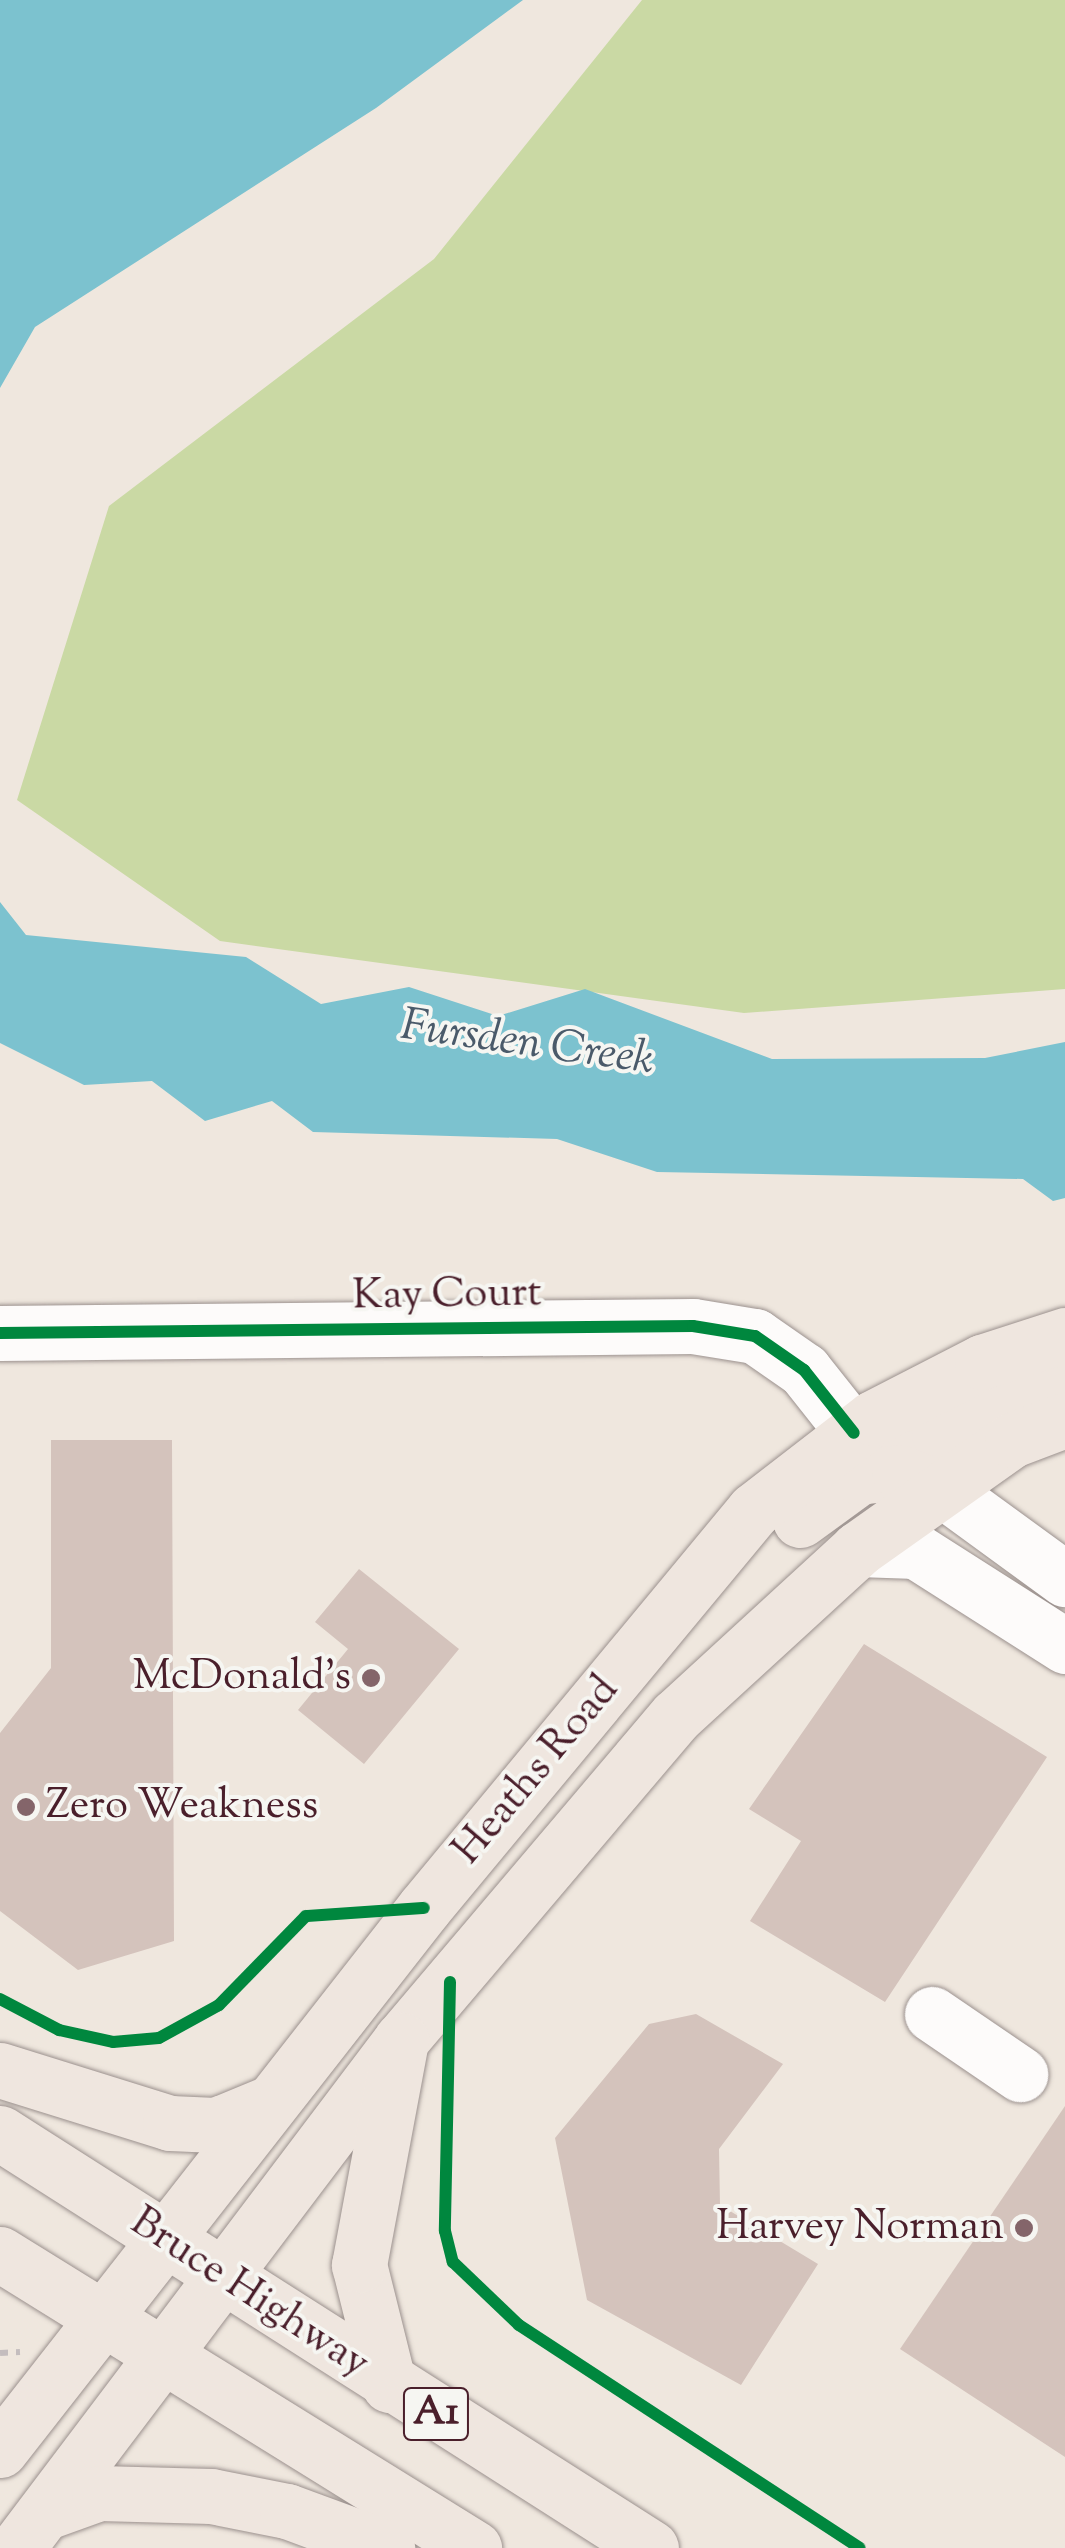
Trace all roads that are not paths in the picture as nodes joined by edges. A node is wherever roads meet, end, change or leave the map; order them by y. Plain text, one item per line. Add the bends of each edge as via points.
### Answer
1 (0, 1332) edge
2 (1065, 1335) edge
3 (1065, 1378) edge
4 (1065, 1420) edge
5 (854, 1433) junction
6 (940, 1488) junction
7 (858, 1550) junction
8 (1065, 1579) edge
9 (644, 1642) junction
10 (1065, 1646) edge
11 (932, 2014) dead end
12 (401, 2040) junction
13 (0, 2070) edge
14 (1020, 2074) dead end
15 (270, 2103) junction
16 (0, 2133) edge
17 (164, 2240) junction
18 (0, 2254) edge
19 (220, 2280) junction
20 (101, 2318) junction
21 (161, 2359) junction
22 (389, 2385) junction
23 (0, 2450) edge
24 (32, 2530) edge
25 (387, 2548) edge
26 (474, 2548) edge
27 (651, 2548) edge

1 - 5 street, Kay Court via 693,1326 755,1336 804,1370
2 - 5 main road, Heaths Road via 982,1362
3 - 5 main road via 939,1434 894,1442
4 - 6 main road, Heaths Road via 1012,1440
5 - 9 main road, Heaths Road via 754,1510
6 - 7 main road, Heaths Road
6 - 8 street
6 - 9 main road via 899,1472 859,1478
7 - 10 street via 916,1551
7 - 12 main road, Heaths Road via 676,1716
9 - 15 main road, Heaths Road
11 - 14 street
12 - 19 main road, Heaths Road
12 - 22 main road via 358,2266
13 - 15 main road via 170,2123 216,2126
15 - 17 main road, Heaths Road
16 - 17 main road, Bruce Highway / A1
17 - 19 main road, Bruce Highway / A1
17 - 20 main road, Heaths Road
18 - 20 main road, A1
19 - 21 main road, Heaths Road
19 - 22 main road, Bruce Highway / A1
20 - 21 main road, A1
20 - 23 main road, Heaths Road
21 - 24 main road, Heaths Road
21 - 26 main road, A1
22 - 27 main road, Bruce Highway / A1
24 - 25 main road via 99,2494 211,2496

